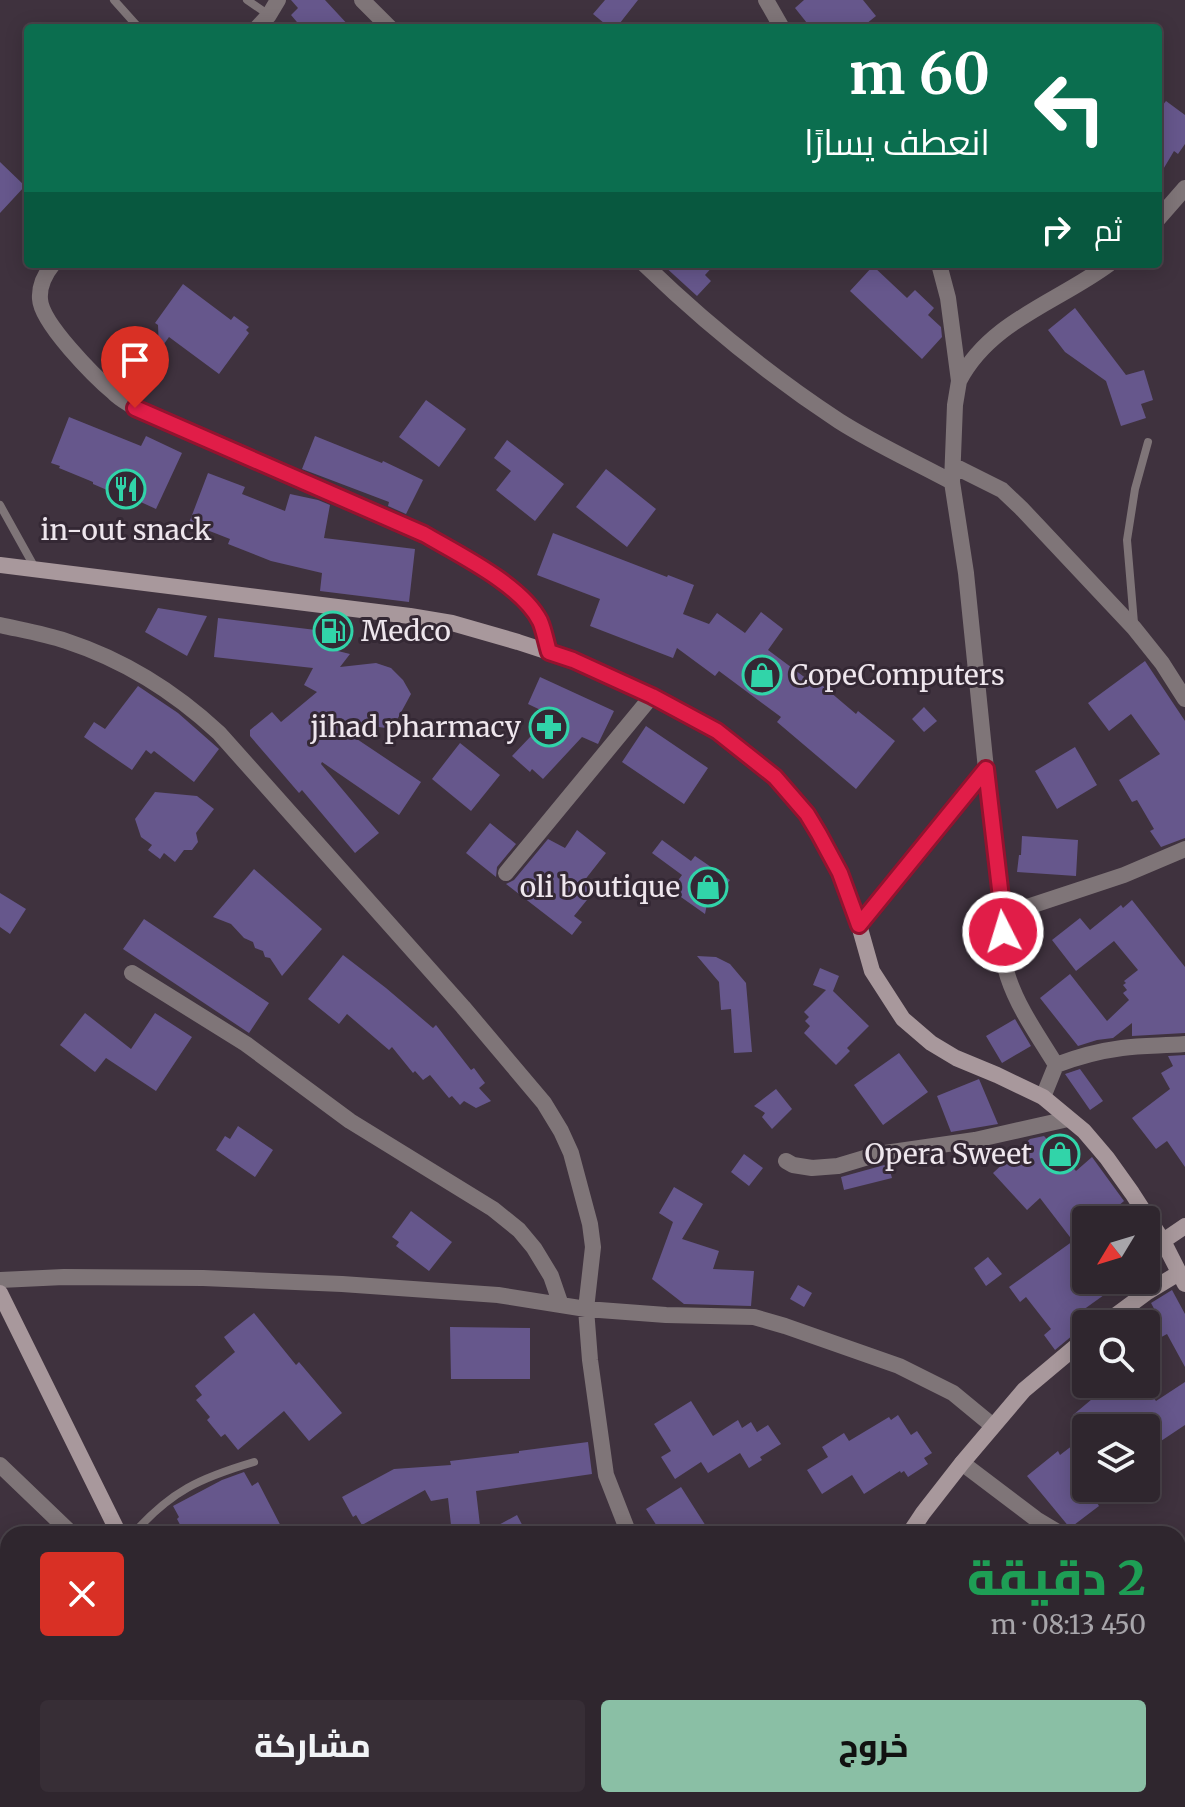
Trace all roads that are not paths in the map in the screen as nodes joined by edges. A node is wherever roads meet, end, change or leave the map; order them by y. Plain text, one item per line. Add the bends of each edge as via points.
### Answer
1 (114, 0) edge
2 (247, 0) edge
3 (362, 0) edge
4 (766, 0) edge
5 (274, 7) edge
6 (135, 24) edge
7 (260, 24) edge
8 (386, 24) edge
9 (780, 24) edge
10 (1185, 188) edge
11 (1162, 214) edge
12 (51, 268) edge
13 (648, 268) edge
14 (940, 268) edge
15 (1103, 268) edge
16 (959, 381) junction
17 (1148, 442) dead end
18 (953, 474) junction
19 (0, 505) edge
20 (0, 565) edge
21 (36, 569) junction
22 (0, 625) edge
23 (1134, 628) junction
24 (549, 652) junction
25 (652, 696) junction
26 (1185, 699) edge
27 (986, 769) junction
28 (1185, 849) edge
29 (506, 873) dead end
30 (1003, 915) junction
31 (859, 925) junction
32 (132, 973) dead end
33 (1185, 1044) edge
34 (1056, 1065) junction
35 (1043, 1097) junction
36 (1068, 1119) junction
37 (786, 1161) dead end
38 (1185, 1226) edge
39 (1163, 1241) junction
40 (1182, 1279) edge
41 (0, 1280) edge
42 (0, 1293) edge
43 (561, 1305) junction
44 (586, 1309) junction
45 (1123, 1310) edge
46 (1072, 1350) edge
47 (993, 1426) junction
48 (254, 1462) dead end
49 (962, 1463) junction
50 (0, 1465) edge
51 (64, 1526) edge
52 (115, 1526) edge
53 (140, 1526) edge
54 (626, 1526) edge
55 (914, 1526) edge
56 (1048, 1526) edge

1 - 6 lane
2 - 5 lane
3 - 8 street
4 - 9 street
5 - 7 street
10 - 11 street
12 - 24 street via 41,284 44,314 114,394 465,557 526,602 540,622
13 - 18 street via 736,347 840,421
14 - 16 street
15 - 16 street via 1010,325 968,364
16 - 18 street
17 - 23 lane via 1127,540
18 - 23 street via 1002,490
18 - 27 street
19 - 21 lane
20 - 21 main road
21 - 24 main road via 410,616
22 - 44 street via 95,652 143,675 203,718 463,1007 544,1103 571,1153 593,1247
23 - 26 street
24 - 25 main road
25 - 29 street
25 - 31 main road via 717,731 775,777 819,834
27 - 30 street
27 - 31 street
28 - 30 street
30 - 34 street via 1007,977
31 - 35 main road via 872,971 903,1019 956,1058
32 - 43 street via 246,1044 350,1121 493,1209 534,1248
33 - 34 street via 1123,1047
34 - 35 street
35 - 36 main road
36 - 37 street via 838,1166 812,1168
36 - 39 main road via 1107,1158
38 - 39 main road
39 - 40 main road
40 - 45 main road via 1146,1293
41 - 43 street via 173,1278 342,1284
42 - 52 main road
43 - 44 street
44 - 47 street via 754,1317 899,1366 953,1393
44 - 54 street via 606,1475
46 - 47 main road via 1024,1390
47 - 49 main road
48 - 53 lane via 183,1489
49 - 55 main road
49 - 56 street
50 - 51 street

